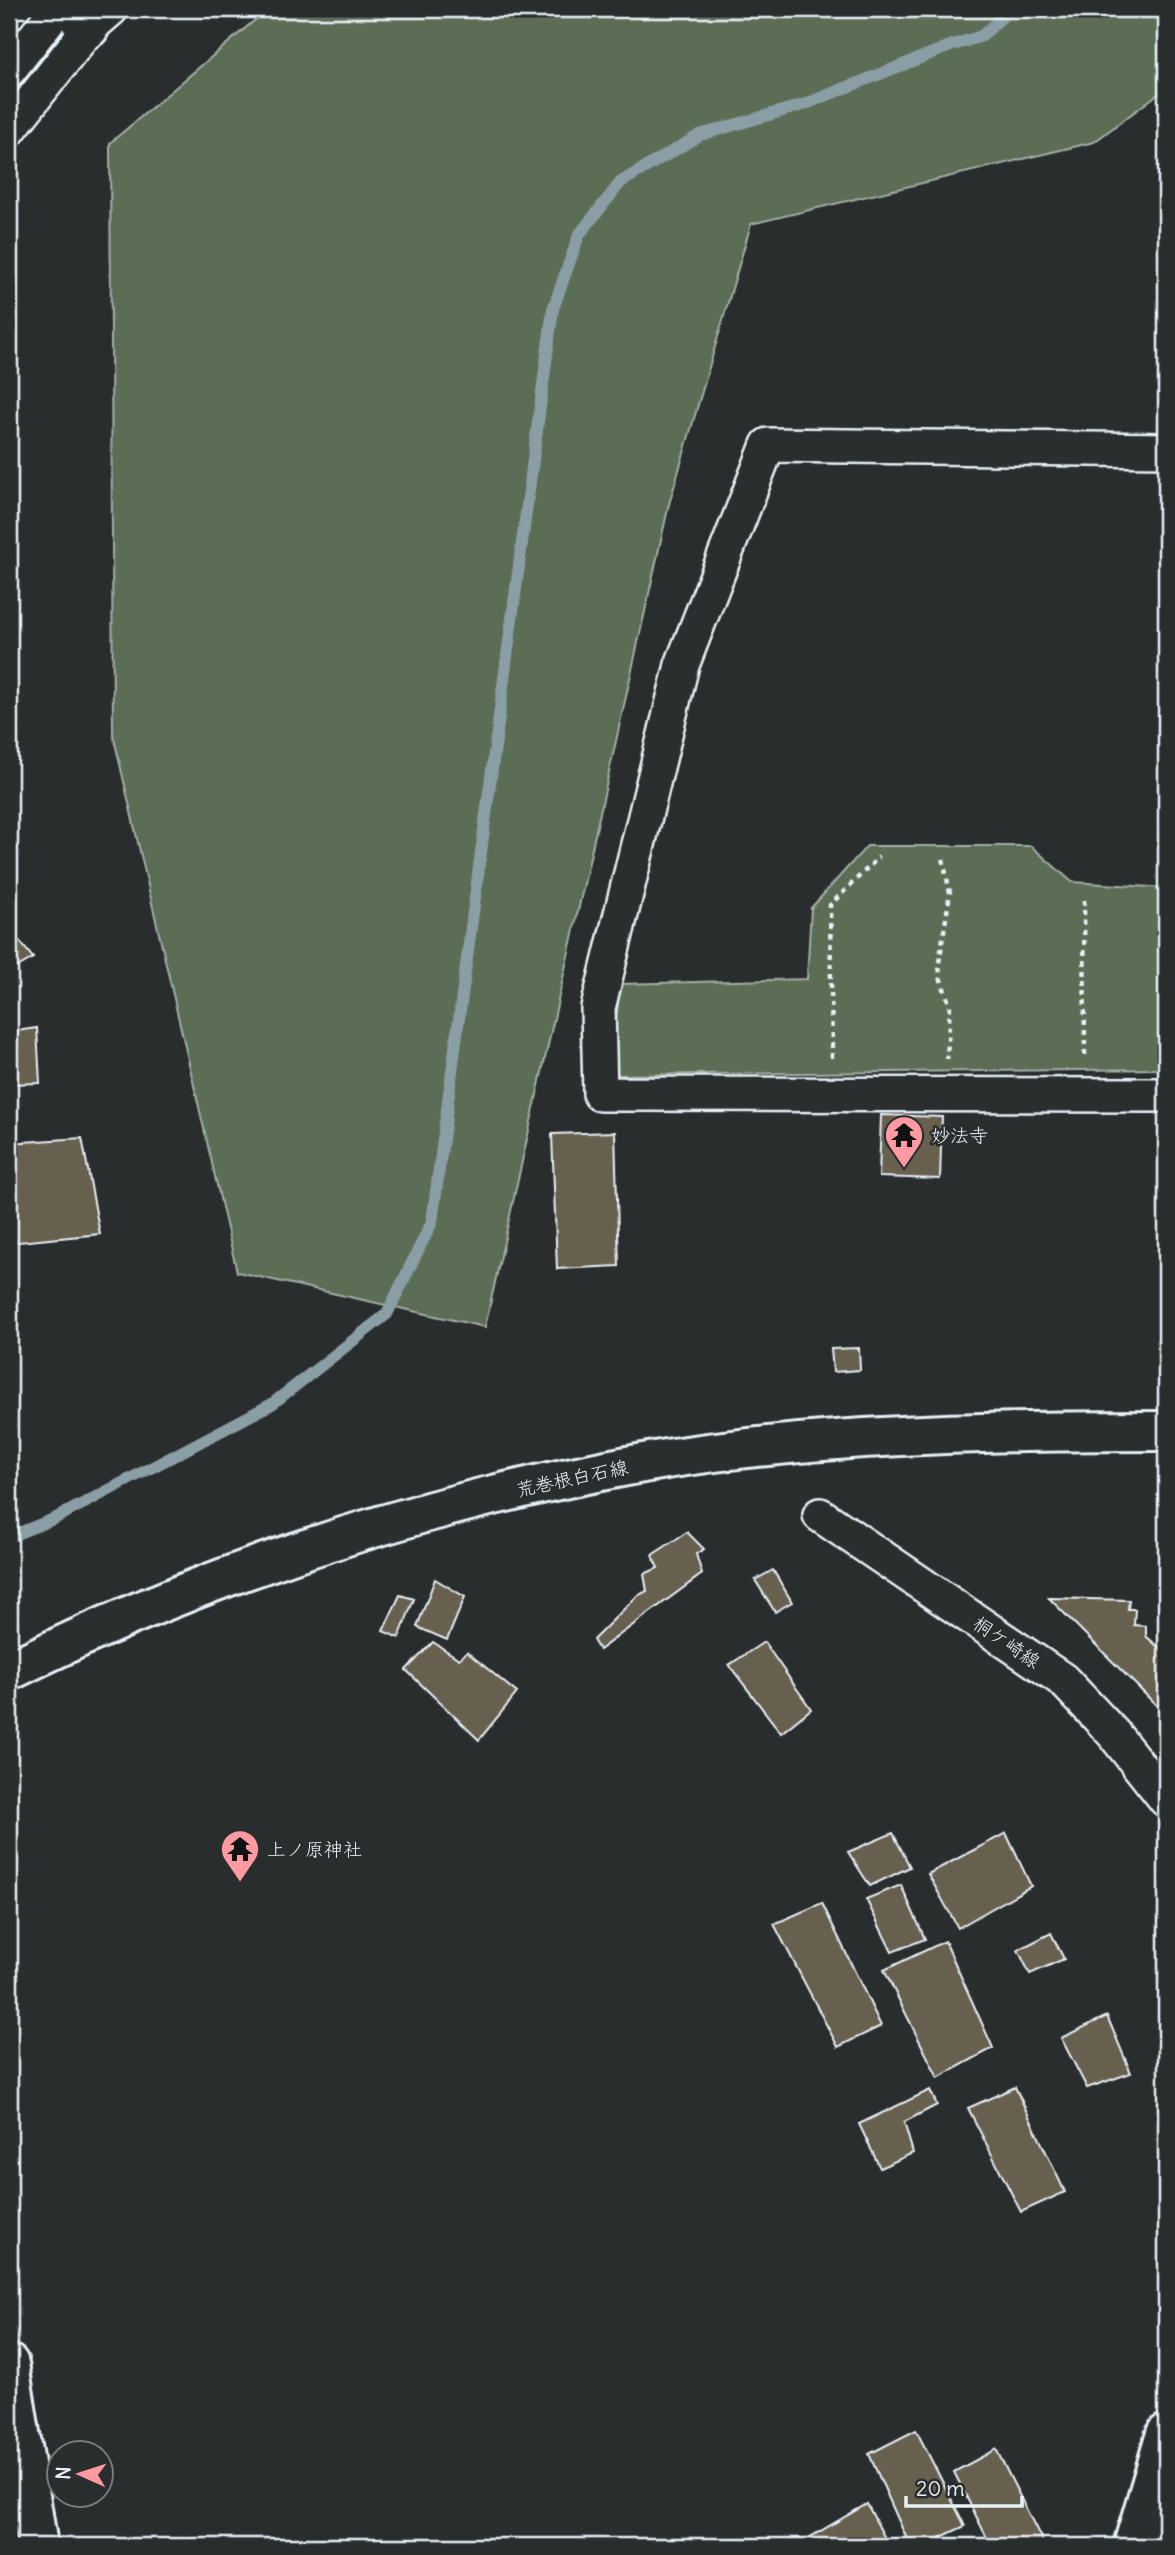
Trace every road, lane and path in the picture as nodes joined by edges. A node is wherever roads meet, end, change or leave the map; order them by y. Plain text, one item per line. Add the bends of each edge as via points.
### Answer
1 (82, 13) edge
2 (9, 70) edge
3 (9, 130) edge
4 (1166, 450) edge
5 (879, 857) dead end
6 (943, 859) dead end
7 (1084, 900) dead end
8 (833, 1094) junction
9 (950, 1095) junction
10 (1085, 1095) junction
11 (1166, 1095) edge
12 (1166, 1431) edge
13 (820, 1515) dead end
14 (9, 1671) edge
15 (1166, 1800) edge
16 (9, 2364) edge
17 (1166, 2434) edge
18 (38, 2546) edge
19 (1133, 2546) edge

1 - 2 street
1 - 3 street
4 - 8 street via 768,445 682,665 598,1008 600,1094
5 - 8 path via 830,905
6 - 9 path via 950,893 939,970 950,1006
7 - 10 path
8 - 9 street
9 - 10 street
10 - 11 street
12 - 14 street, 荒巻根白石線 via 1015,1431 817,1443 694,1455 573,1475 321,1543 187,1590
13 - 15 street, 桐ケ崎線 via 1063,1680
16 - 18 street
17 - 19 street

